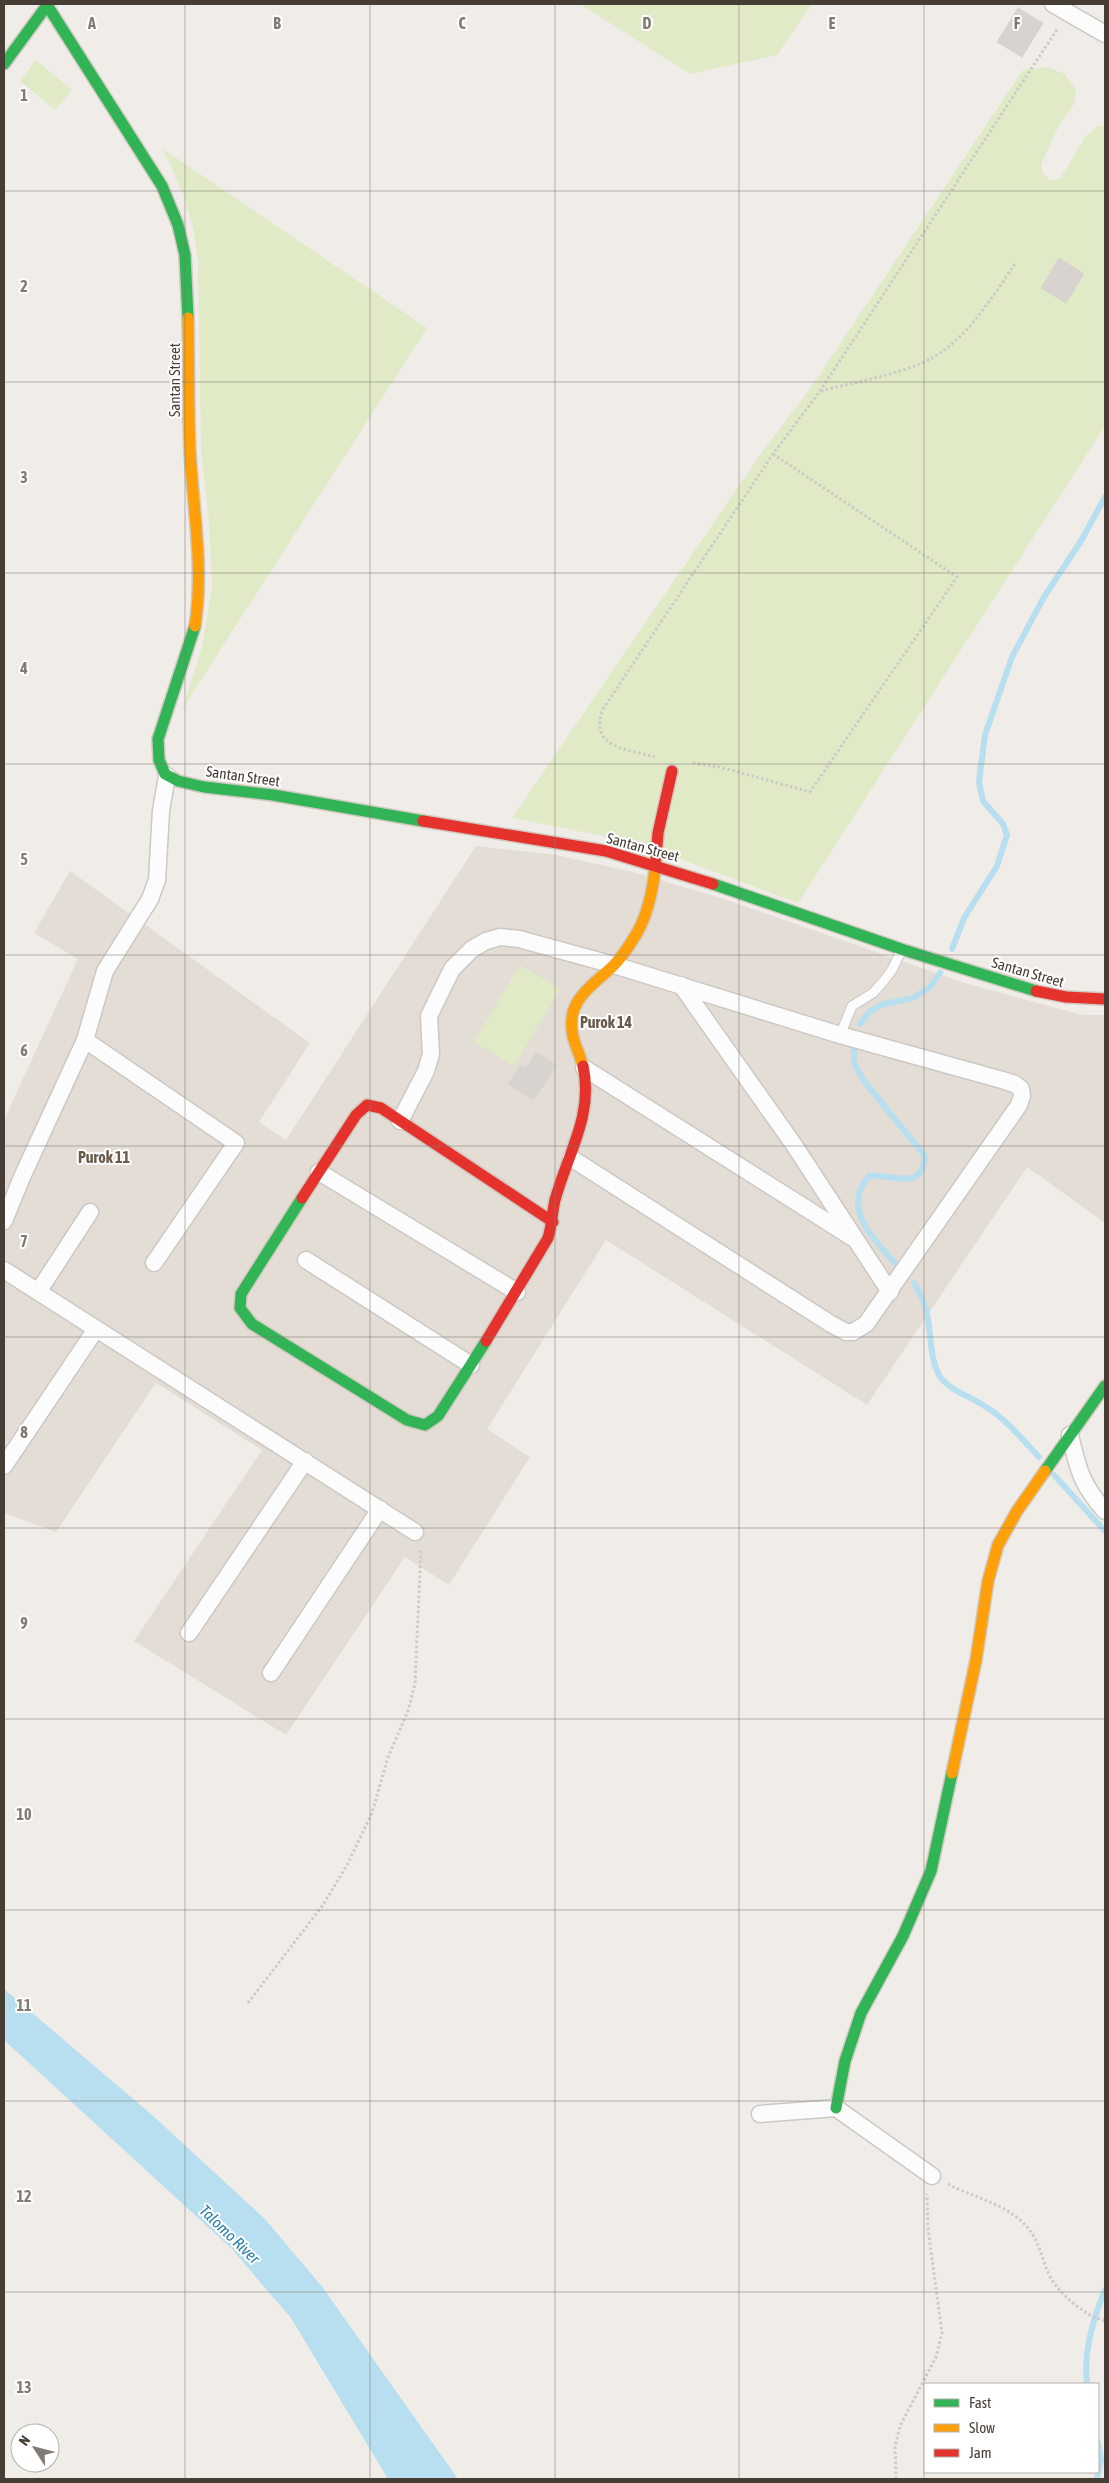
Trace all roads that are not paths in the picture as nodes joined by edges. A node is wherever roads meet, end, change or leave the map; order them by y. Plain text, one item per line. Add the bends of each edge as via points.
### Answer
1 (1053, 4) edge
2 (47, 5) edge
3 (1105, 34) edge
4 (4, 64) edge
5 (672, 771) road end
6 (168, 776) junction
7 (656, 864) junction
8 (902, 949) junction
9 (614, 965) junction
10 (681, 985) junction
11 (1105, 999) edge
12 (840, 1035) junction
13 (85, 1040) junction
14 (584, 1068) junction
15 (400, 1121) junction
16 (571, 1158) junction
17 (319, 1172) junction
18 (90, 1212) dead end
19 (4, 1221) edge
20 (553, 1222) junction
21 (858, 1241) junction
22 (306, 1260) dead end
23 (154, 1263) dead end
24 (4, 1270) edge
25 (38, 1292) junction
26 (518, 1292) junction
27 (890, 1292) junction
28 (96, 1329) junction
29 (471, 1365) junction
30 (1105, 1386) edge
31 (1070, 1435) junction
32 (305, 1461) junction
33 (4, 1466) edge
34 (380, 1509) junction
35 (1105, 1511) edge
36 (415, 1532) road end
37 (189, 1633) dead end
38 (271, 1673) dead end
39 (836, 2108) junction
40 (760, 2114) dead end
41 (932, 2176) road end

1 - 3 street
2 - 4 street
2 - 6 street, Santan Street via 162,186 184,240 190,452 199,546 198,607 194,635 158,739 161,767
5 - 7 street via 658,833
6 - 7 street, Santan Street via 191,784 606,851
6 - 13 street via 161,811 156,880 150,899 105,971
7 - 8 street, Santan Street
7 - 9 street via 646,912 633,940
8 - 11 street, Santan Street via 1061,998
8 - 12 lane via 882,983 852,1006
9 - 10 street
9 - 14 street via 590,984 575,1004 572,1036
9 - 15 street via 519,939 500,937 472,949 452,969 429,1016 431,1054 426,1071
10 - 12 street
10 - 21 street
12 - 27 street via 1002,1080 1021,1089 1019,1105
13 - 19 street
13 - 23 street via 236,1143
14 - 16 street via 585,1107
14 - 21 street
15 - 17 street via 374,1106 362,1108
15 - 20 street
16 - 20 street via 556,1201
16 - 27 street via 846,1332 858,1331 866,1324
17 - 26 street
17 - 29 street via 243,1289 239,1297 243,1316 416,1424 425,1425 438,1416
18 - 25 street
20 - 26 street via 540,1256
21 - 27 street
22 - 29 street
24 - 25 street
25 - 28 street
26 - 29 street
28 - 32 street
28 - 33 street
30 - 31 street
31 - 35 street via 1078,1472 1088,1492
31 - 39 street via 1017,1511 998,1545 988,1581 976,1660 931,1871 906,1929 861,2012 844,2061
32 - 34 street
32 - 37 street
34 - 36 street
34 - 38 street
39 - 40 street
39 - 41 street

